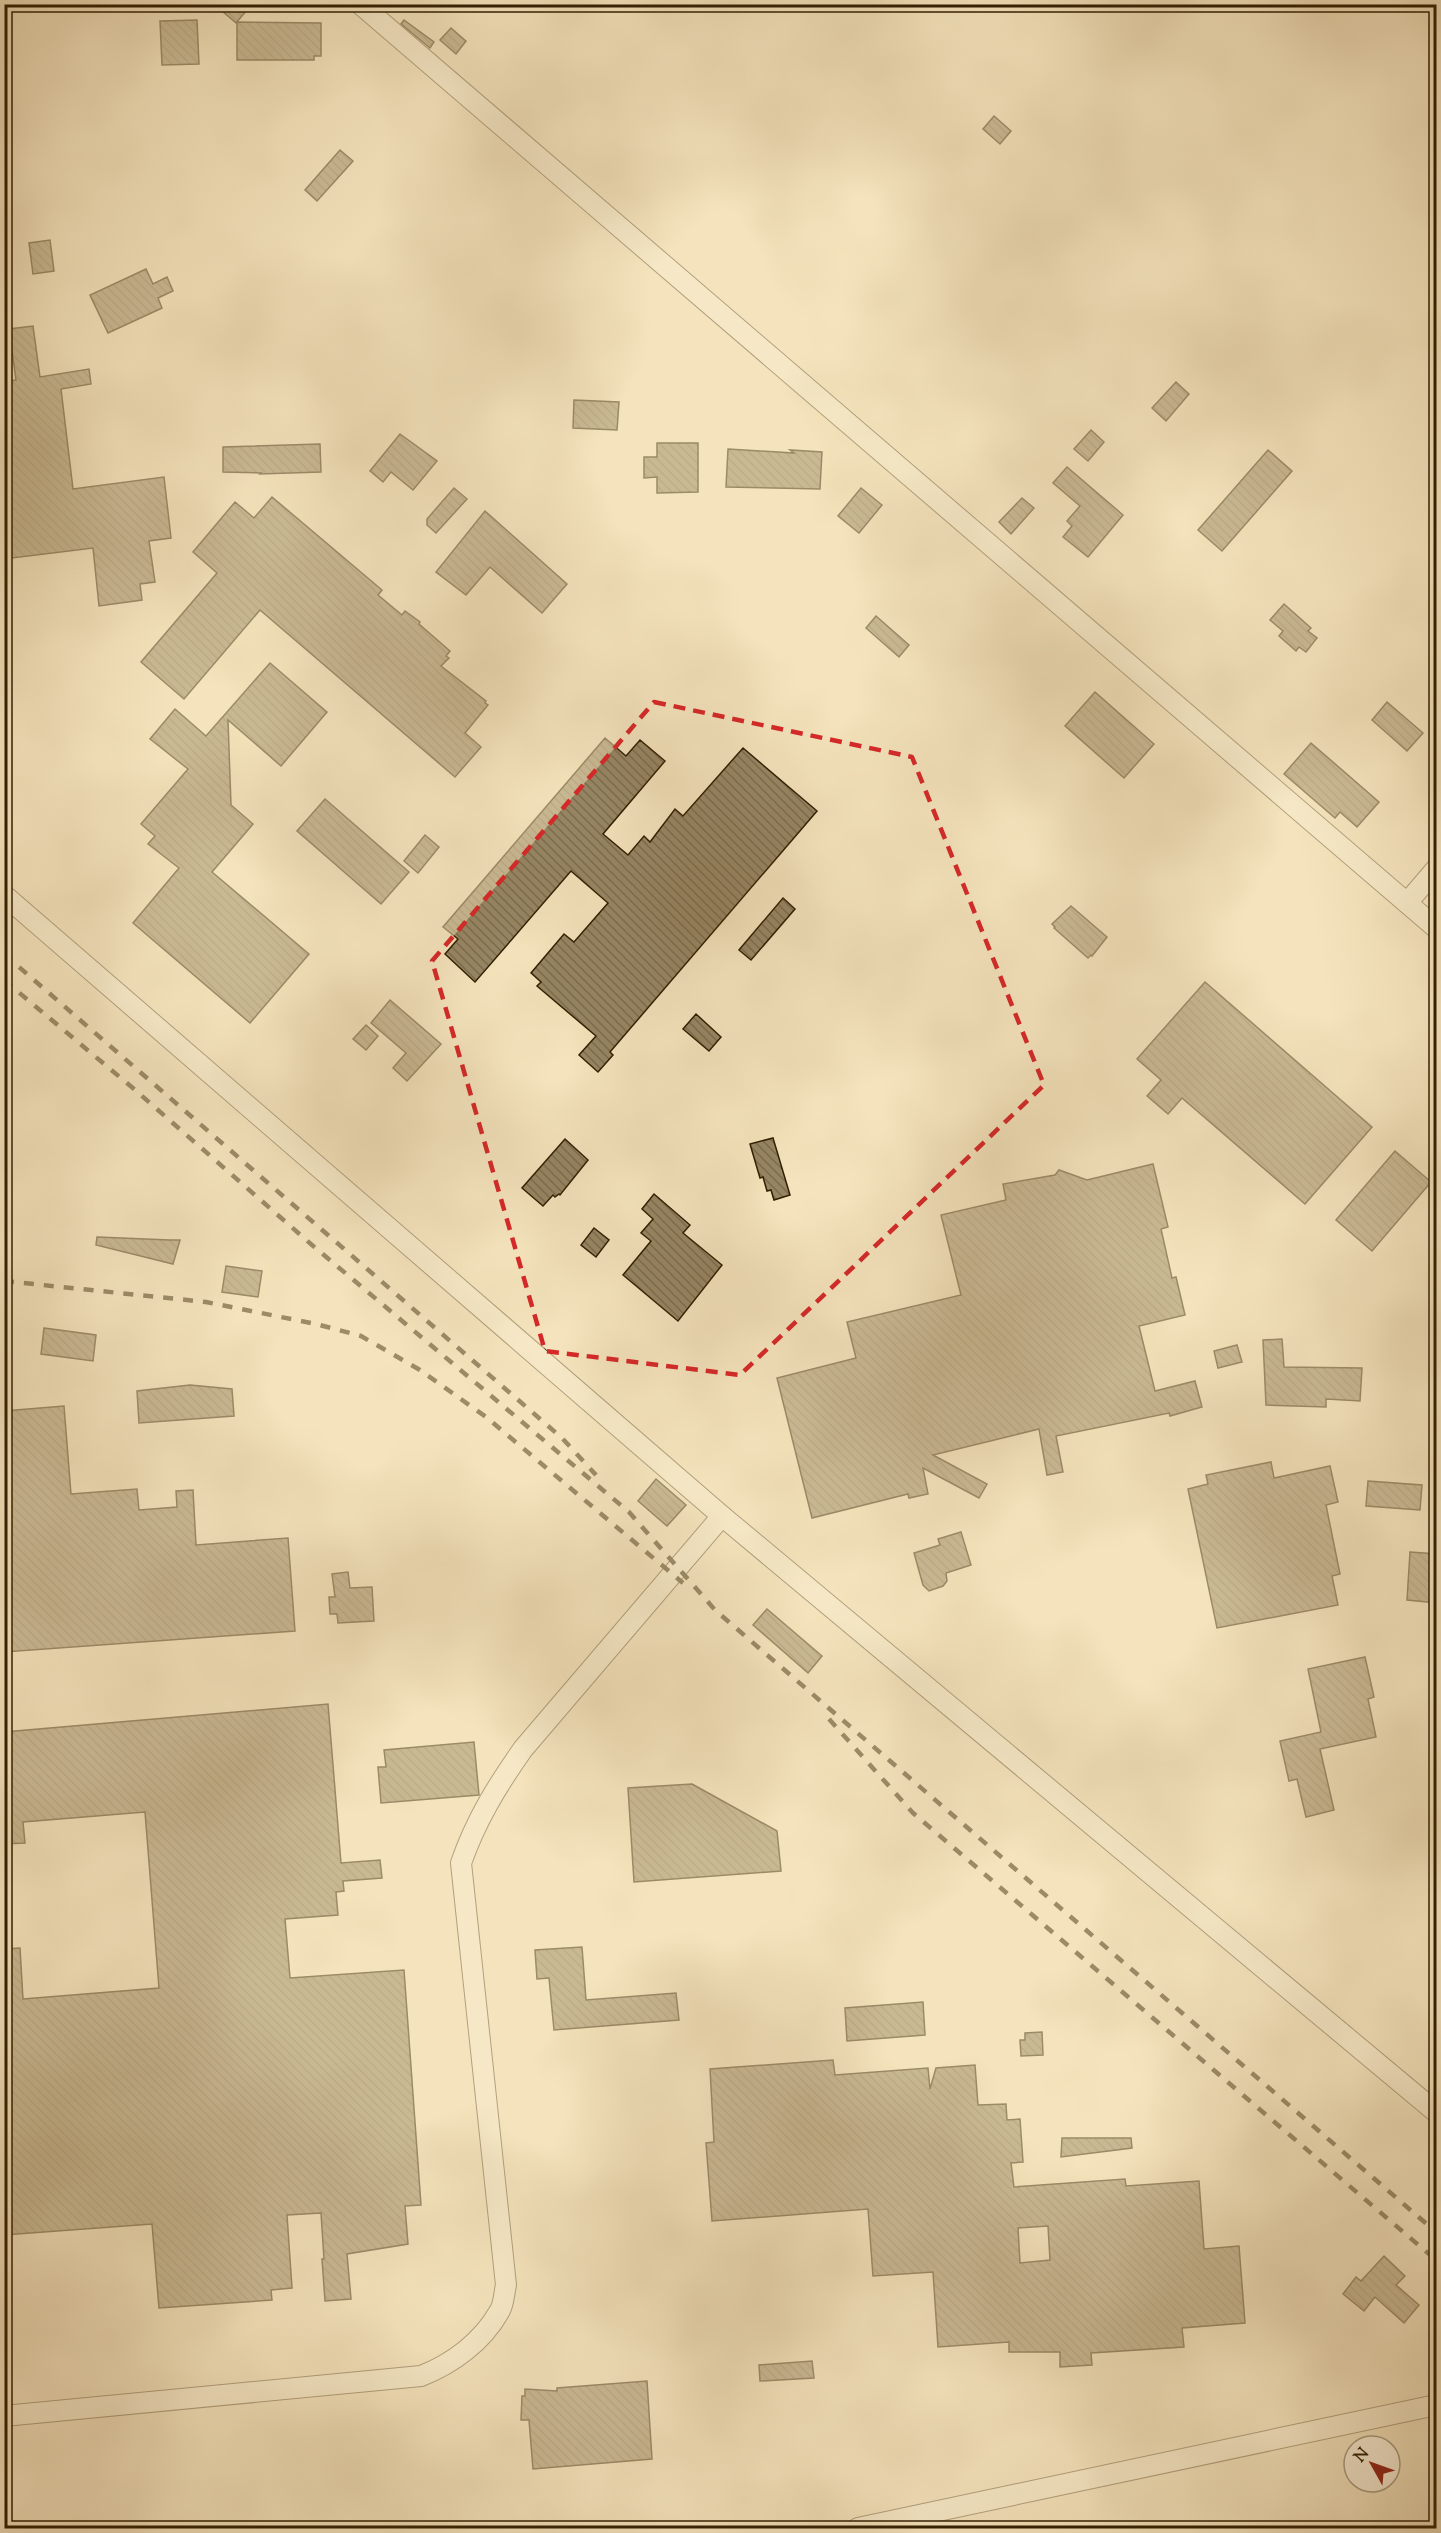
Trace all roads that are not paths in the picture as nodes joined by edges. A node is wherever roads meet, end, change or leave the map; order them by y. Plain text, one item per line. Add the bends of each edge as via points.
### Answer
1 (360, 4) edge
2 (1437, 870) edge
3 (4, 895) edge
4 (1407, 903) junction
5 (1437, 928) edge
6 (722, 1516) junction
7 (1437, 2112) edge
8 (1437, 2406) edge
9 (4, 2416) edge
10 (858, 2529) edge

1 - 4 lane
2 - 4 lane
3 - 6 lane
4 - 5 lane
6 - 7 lane
6 - 9 lane via 523,1749 494,1790 461,1863 506,2285 500,2311 461,2355 443,2368 421,2376
8 - 10 lane

